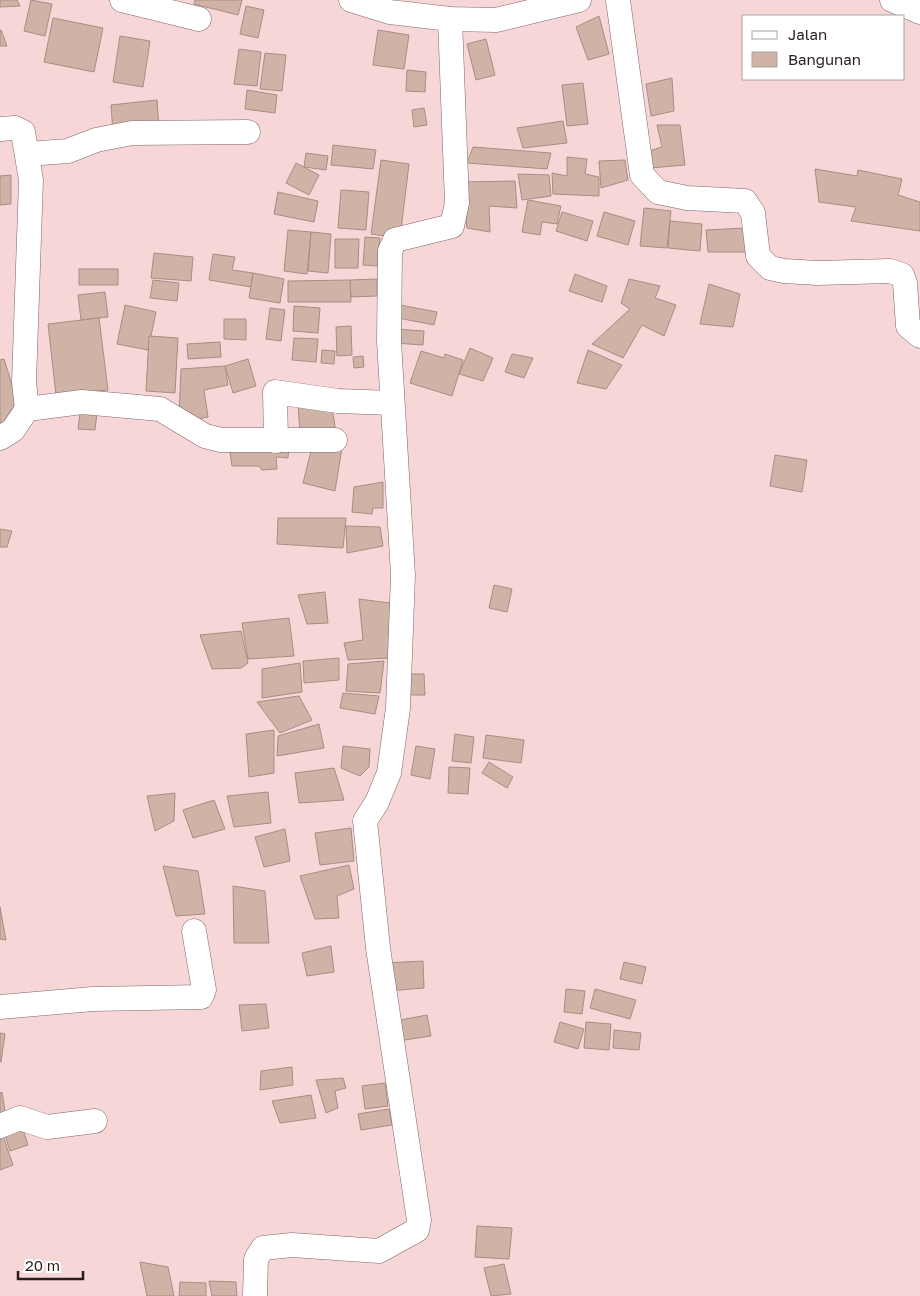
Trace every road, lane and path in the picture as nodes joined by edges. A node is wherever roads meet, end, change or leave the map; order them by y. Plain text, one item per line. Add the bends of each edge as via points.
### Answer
1 (122, 0) edge
2 (351, 0) edge
3 (579, 0) edge
4 (618, 0) edge
5 (892, 0) edge
6 (920, 12) edge
7 (199, 19) dead end
8 (450, 19) junction
9 (0, 129) edge
10 (248, 132) dead end
11 (28, 154) junction
12 (920, 336) edge
13 (392, 403) junction
14 (27, 409) junction
15 (0, 438) edge
16 (335, 440) dead end
17 (276, 441) junction
18 (194, 931) dead end
19 (0, 1007) edge
20 (94, 1121) dead end
21 (0, 1126) edge
22 (256, 1296) edge

1 - 7 street
2 - 8 street via 390,12
3 - 8 street via 496,20
4 - 12 street via 642,175 658,192 687,198 745,201 753,213 758,256 770,268 817,273 890,271 902,275 906,283 908,326
5 - 6 street
8 - 13 street via 455,219 452,226 395,240 390,251
9 - 11 street via 19,129
10 - 11 street via 132,133 96,140 68,151
11 - 14 street via 31,180 24,382
13 - 17 street via 338,401 275,392
13 - 22 street via 403,575 398,708 389,773 378,802 365,822 380,958 419,1220 417,1230 379,1251 292,1245 263,1248 256,1259
14 - 15 street via 13,430
14 - 17 street via 82,402 151,407 169,412 205,436 221,440
16 - 17 street
18 - 19 street via 204,990 201,997
20 - 21 street via 47,1127 20,1118

